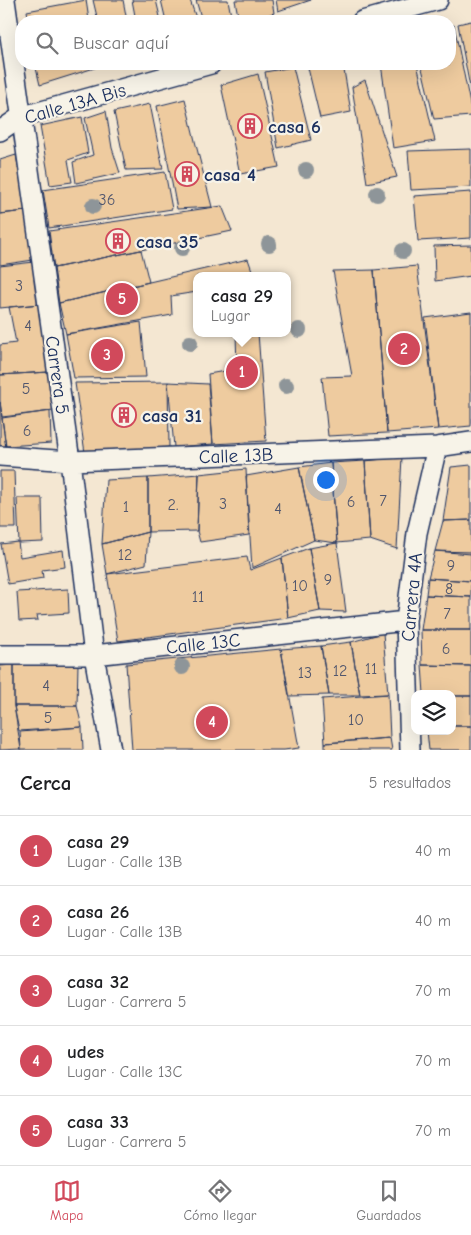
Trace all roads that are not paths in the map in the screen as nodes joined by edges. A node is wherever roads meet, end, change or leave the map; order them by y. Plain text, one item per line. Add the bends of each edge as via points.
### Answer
1 (5, 0) edge
2 (438, 0) edge
3 (384, 15) edge
4 (189, 70) edge
5 (20, 117) junction
6 (0, 131) edge
7 (471, 442) edge
8 (437, 447) junction
9 (0, 456) edge
10 (70, 461) junction
11 (406, 621) junction
12 (0, 655) edge
13 (94, 655) junction
14 (111, 750) edge
15 (410, 750) edge

1 - 5 street, Carrera 5
2 - 3 street
4 - 5 street, Calle 13A Bis
5 - 6 street, Calle 13A Bis
5 - 10 street, Carrera 5
7 - 8 street, Calle 13B
8 - 10 street, Calle 13B
8 - 11 street, Carrera 4A via 417,533
9 - 10 street, Calle 13B
10 - 13 street, Carrera 5
11 - 13 street, Calle 13C
11 - 15 street, Carrera 4A
12 - 13 street, Calle 13C
13 - 14 street, Carrera 5

